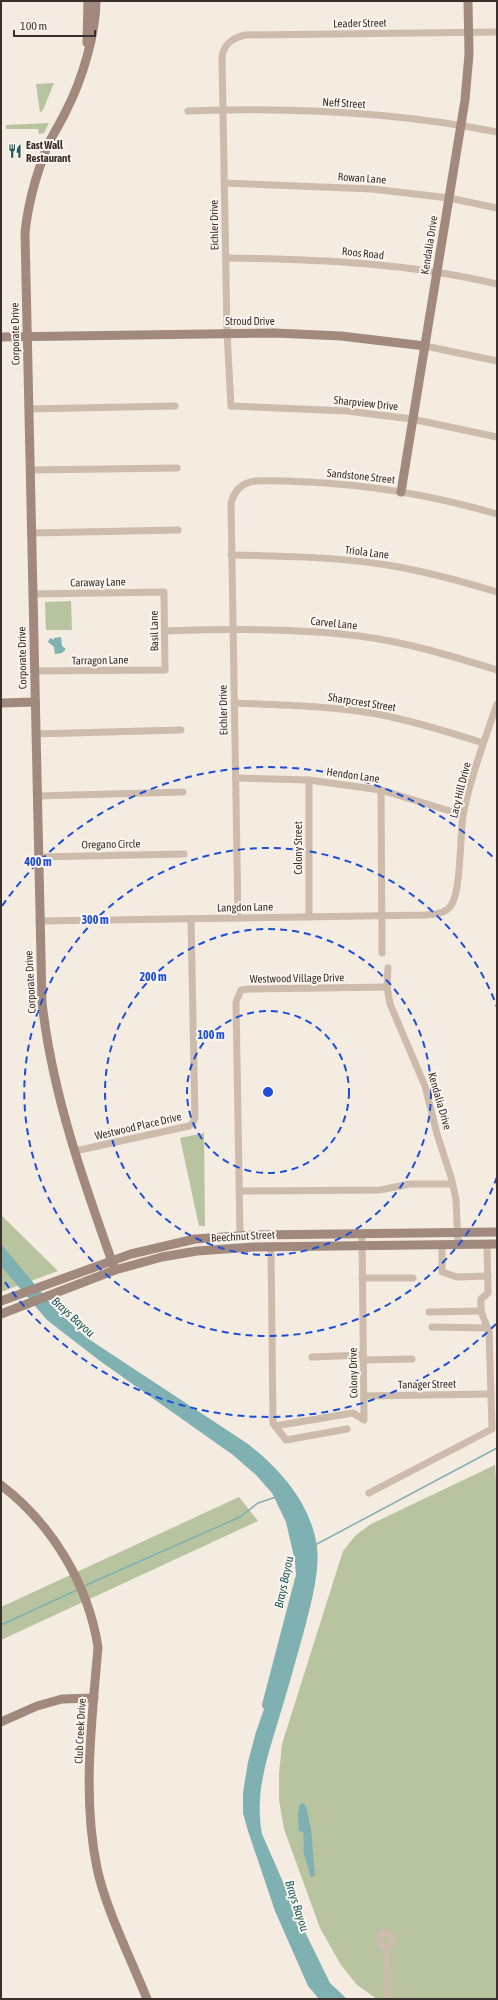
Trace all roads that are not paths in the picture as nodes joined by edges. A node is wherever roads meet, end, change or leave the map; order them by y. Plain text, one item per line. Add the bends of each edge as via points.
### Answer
1 (88, 1) edge
2 (96, 1) edge
3 (468, 1) edge
4 (468, 32) junction
5 (497, 32) edge
6 (226, 44) joint
7 (88, 47) junction
8 (223, 110) junction
9 (188, 111) dead end
10 (462, 125) junction
11 (497, 132) edge
12 (224, 183) junction
13 (449, 198) junction
14 (497, 208) edge
15 (226, 258) junction
16 (437, 272) junction
17 (497, 284) edge
18 (227, 332) junction
19 (28, 336) junction
20 (1, 337) edge
21 (425, 346) junction
22 (497, 361) edge
23 (175, 406) dead end
24 (230, 406) joint
25 (29, 409) junction
26 (412, 419) junction
27 (497, 437) edge
28 (177, 468) dead end
29 (30, 470) junction
30 (401, 492) junction
31 (231, 503) joint
32 (497, 514) edge
33 (178, 530) dead end
34 (32, 533) junction
35 (231, 555) junction
36 (164, 592) joint
37 (497, 592) edge
38 (33, 594) junction
39 (233, 629) junction
40 (165, 631) junction
41 (165, 670) joint
42 (497, 670) edge
43 (34, 671) junction
44 (35, 702) junction
45 (1, 703) edge
46 (234, 703) junction
47 (497, 704) edge
48 (182, 730) dead end
49 (36, 734) junction
50 (483, 743) junction
51 (236, 778) junction
52 (309, 780) junction
53 (381, 790) junction
54 (183, 792) dead end
55 (37, 796) junction
56 (463, 815) junction
57 (184, 854) dead end
58 (38, 857) junction
59 (450, 907) joint
60 (382, 916) junction
61 (309, 917) junction
62 (191, 918) junction
63 (238, 918) junction
64 (39, 921) junction
65 (382, 953) dead end
66 (388, 968) dead end
67 (387, 988) junction
68 (75, 1151) junction
69 (452, 1184) junction
70 (240, 1191) junction
71 (497, 1232) edge
72 (457, 1233) junction
73 (284, 1234) junction
74 (362, 1234) junction
75 (240, 1235) junction
76 (195, 1239) junction
77 (442, 1244) junction
78 (458, 1244) junction
79 (487, 1244) junction
80 (497, 1244) edge
81 (362, 1245) junction
82 (284, 1246) junction
83 (271, 1247) junction
84 (197, 1251) junction
85 (111, 1260) junction
86 (115, 1270) junction
87 (488, 1276) junction
88 (362, 1278) junction
89 (413, 1278) dead end
90 (3, 1300) edge
91 (481, 1311) junction
92 (429, 1312) dead end
93 (1, 1314) edge
94 (432, 1328) dead end
95 (488, 1328) junction
96 (312, 1357) dead end
97 (363, 1358) junction
98 (412, 1359) dead end
99 (491, 1394) junction
100 (364, 1396) junction
101 (275, 1426) junction
102 (347, 1429) dead end
103 (1, 1485) edge
104 (369, 1493) dead end
105 (94, 1698) junction
106 (1, 1722) edge
107 (387, 1947) dead end
108 (147, 1999) edge
109 (388, 1999) edge

1 - 7 street, Corporate Drive
2 - 7 street, Corporate Drive via 92,38
3 - 4 street, Kendalia Drive
4 - 5 street, Leader Street
4 - 6 street, Leader Street via 245,35 235,37
4 - 10 street, Kendalia Drive via 467,81
6 - 8 street, Eichler Drive via 222,57
7 - 19 street, Corporate Drive via 69,104 48,146 30,198 25,233
8 - 9 street, Neff Street
8 - 10 street, Neff Street via 406,117
8 - 12 street, Eichler Drive
10 - 11 street, Neff Street
10 - 13 street, Kendalia Drive
12 - 13 street, Rowan Lane via 372,189
12 - 15 street, Eichler Drive
13 - 14 street, Rowan Lane
13 - 16 street, Kendalia Drive
15 - 16 street, Roos Road via 350,262
15 - 18 street, Eichler Drive
16 - 17 street, Roos Road
16 - 21 street, Kendalia Drive
18 - 19 street, Stroud Drive
18 - 21 street, Stroud Drive via 341,336
18 - 24 street, Eichler Drive
19 - 20 street, Stroud Drive
19 - 25 street, Corporate Drive
21 - 22 street, Stroud Drive
21 - 26 street, Kendalia Drive
23 - 25 street
24 - 26 street, Sharpview Drive via 347,411
25 - 29 street, Corporate Drive
26 - 27 street, Sharpview Drive
26 - 30 street, Kendalia Drive
28 - 29 street
29 - 34 street, Corporate Drive
30 - 31 street, Sandstone Street via 330,483 261,480 238,487
30 - 32 street, Sandstone Street via 468,505
31 - 35 street, Eichler Drive
33 - 34 street
34 - 38 street, Corporate Drive
35 - 37 street, Triola Lane via 312,557 388,565
35 - 39 street, Eichler Drive
36 - 38 street, Caraway Lane
36 - 40 street, Basil Lane
38 - 43 street, Corporate Drive
39 - 40 street, Carvel Lane
39 - 42 street, Carvel Lane via 360,636 434,651
39 - 46 street, Eichler Drive
40 - 41 street, Basil Lane
41 - 43 street, Tarragon Lane
43 - 44 street, Corporate Drive
44 - 45 street
44 - 49 street, Corporate Drive
46 - 50 street, Sharpcrest Street via 306,705 378,714
46 - 51 street, Eichler Drive
47 - 50 street, Lacy Hill Drive
48 - 49 street
49 - 55 street, Corporate Drive
50 - 56 street, Lacy Hill Drive
51 - 52 street, Hendon Lane
51 - 63 street, Eichler Drive
52 - 53 street, Hendon Lane
52 - 61 street, Colony Street
53 - 56 street, Hendon Lane
53 - 60 street
54 - 55 street
55 - 58 street, Corporate Drive
56 - 59 street, Lacy Hill Drive via 456,892
57 - 58 street, Oregano Circle
58 - 64 street, Corporate Drive
59 - 60 street, Langdon Lane via 434,914
60 - 61 street, Langdon Lane
60 - 65 street
61 - 63 street, Langdon Lane
62 - 63 street, Langdon Lane
62 - 64 street, Langdon Lane
62 - 68 street, Westwood Place Drive via 195,1117 193,1123
64 - 68 street, Corporate Drive via 41,986 47,1039 57,1093
66 - 67 street, Kendalia Drive
67 - 69 street, Kendalia Drive via 390,1004 425,1086
67 - 70 street, Westwood Village Drive via 249,989 241,990 238,994 236,1002
68 - 85 street, Corporate Drive
69 - 70 street via 410,1184 380,1190
69 - 72 street, Kendalia Drive via 456,1199
70 - 75 street, Westwood Village Drive
71 - 72 street, Beechnut Street
72 - 74 street, Beechnut Street
72 - 78 street, Kendalia Drive
73 - 74 street, Beechnut Street
73 - 75 street, Beechnut Street
73 - 82 street
74 - 81 street, Colony Drive
75 - 76 street, Beechnut Street
76 - 84 street
76 - 85 street, Beechnut Street
77 - 78 street, Beechnut Street
77 - 81 street, Beechnut Street
77 - 87 street via 442,1272 456,1277
78 - 79 street, Beechnut Street
79 - 80 street, Beechnut Street
79 - 87 street
81 - 82 street, Beechnut Street
81 - 88 street, Colony Drive
82 - 83 street, Beechnut Street
83 - 84 street, Beechnut Street
83 - 101 street
84 - 86 street, Beechnut Street via 162,1257
85 - 86 street, Corporate Drive
85 - 90 street, Beechnut Street
86 - 93 street, Beechnut Street
87 - 91 street via 488,1293 481,1299
88 - 89 street
88 - 97 street, Colony Drive
91 - 92 street
91 - 95 street
94 - 95 street
95 - 99 street
96 - 97 street
97 - 98 street
97 - 100 street, Colony Drive
99 - 100 street, Tanager Street
99 - 104 street via 492,1429
100 - 101 street, Colony Drive via 364,1420 353,1413
101 - 102 street via 286,1440
103 - 105 street, Club Creek Drive via 26,1507 55,1541 86,1600 98,1647
105 - 106 street via 62,1699 37,1706
105 - 108 street, Club Creek Drive via 88,1801 96,1862 107,1901
107 - 109 street

